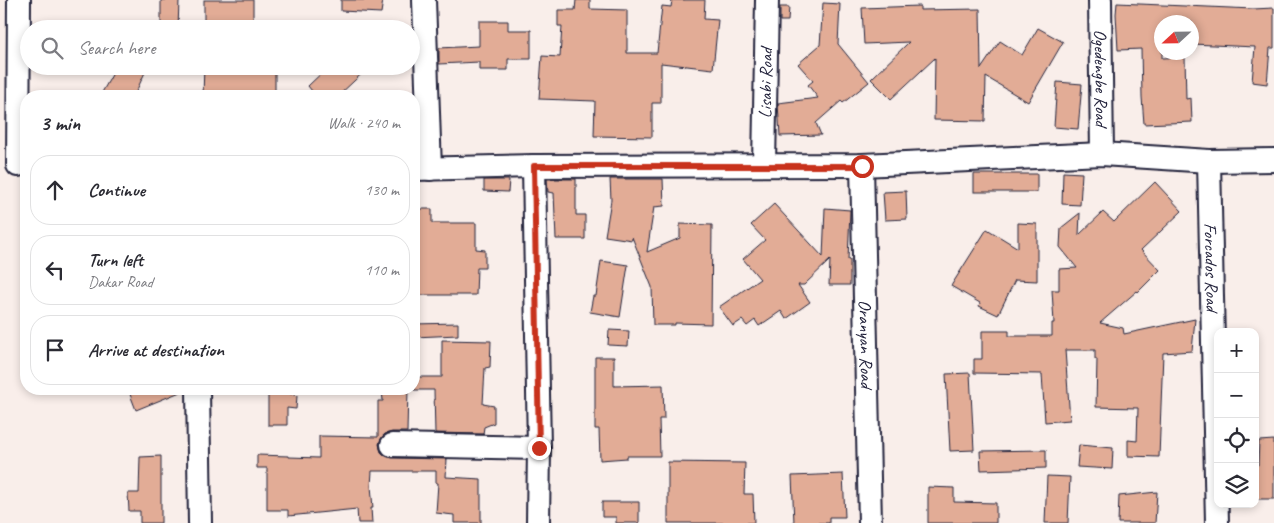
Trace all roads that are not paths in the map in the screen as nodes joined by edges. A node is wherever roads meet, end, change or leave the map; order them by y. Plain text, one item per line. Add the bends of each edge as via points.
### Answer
1 (20, 0) edge
2 (424, 0) edge
3 (767, 0) edge
4 (1100, 0) edge
5 (1102, 154) junction
6 (1274, 160) edge
7 (1209, 161) junction
8 (15, 165) edge
9 (764, 165) junction
10 (534, 166) junction
11 (862, 166) junction
12 (422, 169) edge
13 (198, 395) edge
14 (392, 445) dead end
15 (539, 448) junction
16 (200, 523) edge
17 (538, 523) edge
18 (870, 523) edge
19 (1217, 523) edge

1 - 8 street
2 - 12 street
3 - 9 street, Lisabi Road
4 - 5 street, Ogedengbe Road
5 - 7 street
5 - 11 street
6 - 7 street
7 - 19 street, Forcados Road
9 - 10 street
9 - 11 street
10 - 12 street
10 - 15 street
11 - 18 street, Oranyan Road
13 - 16 street
14 - 15 street
15 - 17 street

